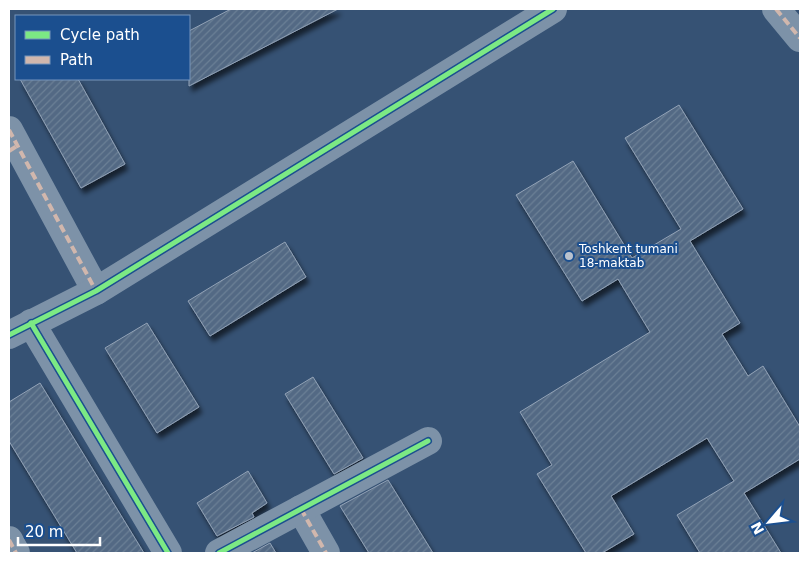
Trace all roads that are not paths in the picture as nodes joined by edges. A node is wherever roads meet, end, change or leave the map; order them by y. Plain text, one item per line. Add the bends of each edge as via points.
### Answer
1 (553, 9) edge
2 (776, 9) edge
3 (800, 38) edge
4 (12, 142) edge
5 (96, 291) junction
6 (20, 329) edge
7 (428, 442) dead end
8 (301, 509) junction
9 (9, 540) edge
10 (16, 553) edge
11 (168, 553) edge
12 (219, 553) edge
13 (326, 553) edge

1 - 5 street
2 - 3 street
4 - 5 street
5 - 6 street
6 - 11 street
7 - 8 street
8 - 12 street
8 - 13 street
9 - 10 street

